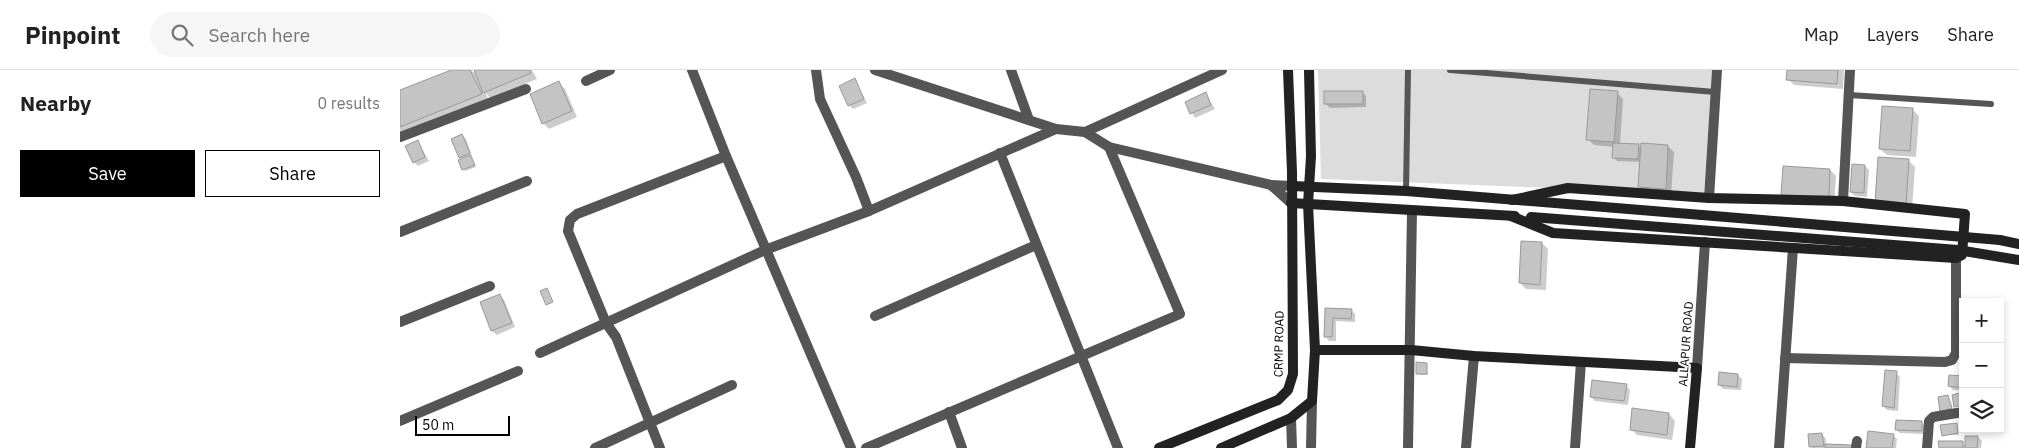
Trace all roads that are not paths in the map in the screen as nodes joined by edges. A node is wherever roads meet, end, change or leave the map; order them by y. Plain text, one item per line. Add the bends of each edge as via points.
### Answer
1 (610, 70) edge
2 (692, 70) edge
3 (816, 70) edge
4 (875, 70) edge
5 (1010, 70) edge
6 (1222, 70) edge
7 (1288, 70) edge
8 (1309, 70) edge
9 (1408, 70) edge
10 (1450, 70) edge
11 (1717, 70) edge
12 (1850, 70) edge
13 (586, 81) dead end
14 (526, 89) dead end
15 (1715, 92) junction
16 (1849, 95) junction
17 (1991, 104) dead end
18 (1029, 120) junction
19 (1056, 129) junction
20 (1085, 132) junction
21 (400, 138) edge
22 (1109, 147) junction
23 (1000, 153) junction
24 (726, 156) junction
25 (527, 181) dead end
26 (1271, 185) junction
27 (1292, 186) junction
28 (1309, 188) junction
29 (1406, 191) junction
30 (1709, 198) junction
31 (1512, 200) junction
32 (1843, 201) junction
33 (1291, 202) junction
34 (1308, 204) junction
35 (1412, 210) junction
36 (869, 211) junction
37 (1511, 216) junction
38 (400, 232) edge
39 (1705, 242) junction
40 (1036, 244) junction
41 (2019, 244) edge
42 (1793, 248) junction
43 (765, 250) junction
44 (1956, 258) junction
45 (2019, 260) edge
46 (490, 286) dead end
47 (875, 316) dead end
48 (400, 322) edge
49 (606, 323) junction
50 (1315, 350) junction
51 (1411, 350) junction
52 (540, 353) dead end
53 (1081, 356) junction
54 (1474, 356) junction
55 (1785, 358) junction
56 (1581, 362) junction
57 (1697, 368) junction
58 (518, 370) dead end
59 (732, 385) dead end
60 (1312, 401) junction
61 (949, 412) junction
62 (1959, 413) edge
63 (1291, 418) junction
64 (400, 421) edge
65 (650, 423) junction
66 (595, 448) edge
67 (660, 448) edge
68 (851, 448) edge
69 (866, 448) edge
70 (962, 448) edge
71 (1118, 448) edge
72 (1159, 448) edge
73 (1221, 448) edge
74 (1292, 448) edge
75 (1311, 448) edge
76 (1408, 448) edge
77 (1466, 448) edge
78 (1575, 448) edge
79 (1690, 448) edge
80 (1779, 448) edge
81 (1927, 448) edge

1 - 13 street
2 - 24 street
3 - 36 street via 820,99
4 - 18 street
5 - 18 street
6 - 20 street
7 - 27 street, CRMP ROAD
8 - 28 street
9 - 29 lane
10 - 15 lane
11 - 15 street
12 - 16 street
14 - 21 street
15 - 30 street
16 - 17 lane
16 - 32 street
18 - 19 street
19 - 20 street
19 - 23 street
20 - 22 street
22 - 26 street
22 - 53 street via 1180,314
23 - 36 street
23 - 40 street
24 - 43 street
24 - 49 street via 577,214 570,220 568,231
25 - 38 street
26 - 27 street
26 - 33 street
27 - 28 street
27 - 33 street, CRMP ROAD
28 - 29 street
28 - 34 street
29 - 31 street
30 - 31 street via 1568,188
30 - 32 street
31 - 41 street, bridge via 1946,234
32 - 44 street via 1965,214 1962,255
33 - 34 street
33 - 72 street, CRMP ROAD via 1293,374 1288,390 1278,400
34 - 35 street
34 - 50 street
35 - 37 street
35 - 51 street
36 - 43 street
37 - 39 street via 1553,233
37 - 45 street, bridge via 1958,250
39 - 42 street
39 - 57 street, ALLAPUR ROAD
40 - 47 street
40 - 53 street
42 - 44 street
42 - 55 street
43 - 49 street
43 - 68 street
44 - 55 street via 1956,353 1952,360
46 - 48 street
49 - 52 street
49 - 65 street via 616,337
50 - 51 street
50 - 60 street
51 - 54 street
51 - 76 street
53 - 61 street
53 - 71 street
54 - 56 street
54 - 77 street
55 - 80 street
56 - 57 street
56 - 78 street
57 - 79 street, ALLAPUR ROAD
58 - 64 street
59 - 65 street
60 - 63 street
60 - 75 street
61 - 69 street
61 - 70 street
62 - 81 street via 1933,417 1929,421
63 - 73 street
63 - 74 street
65 - 66 street
65 - 67 street

